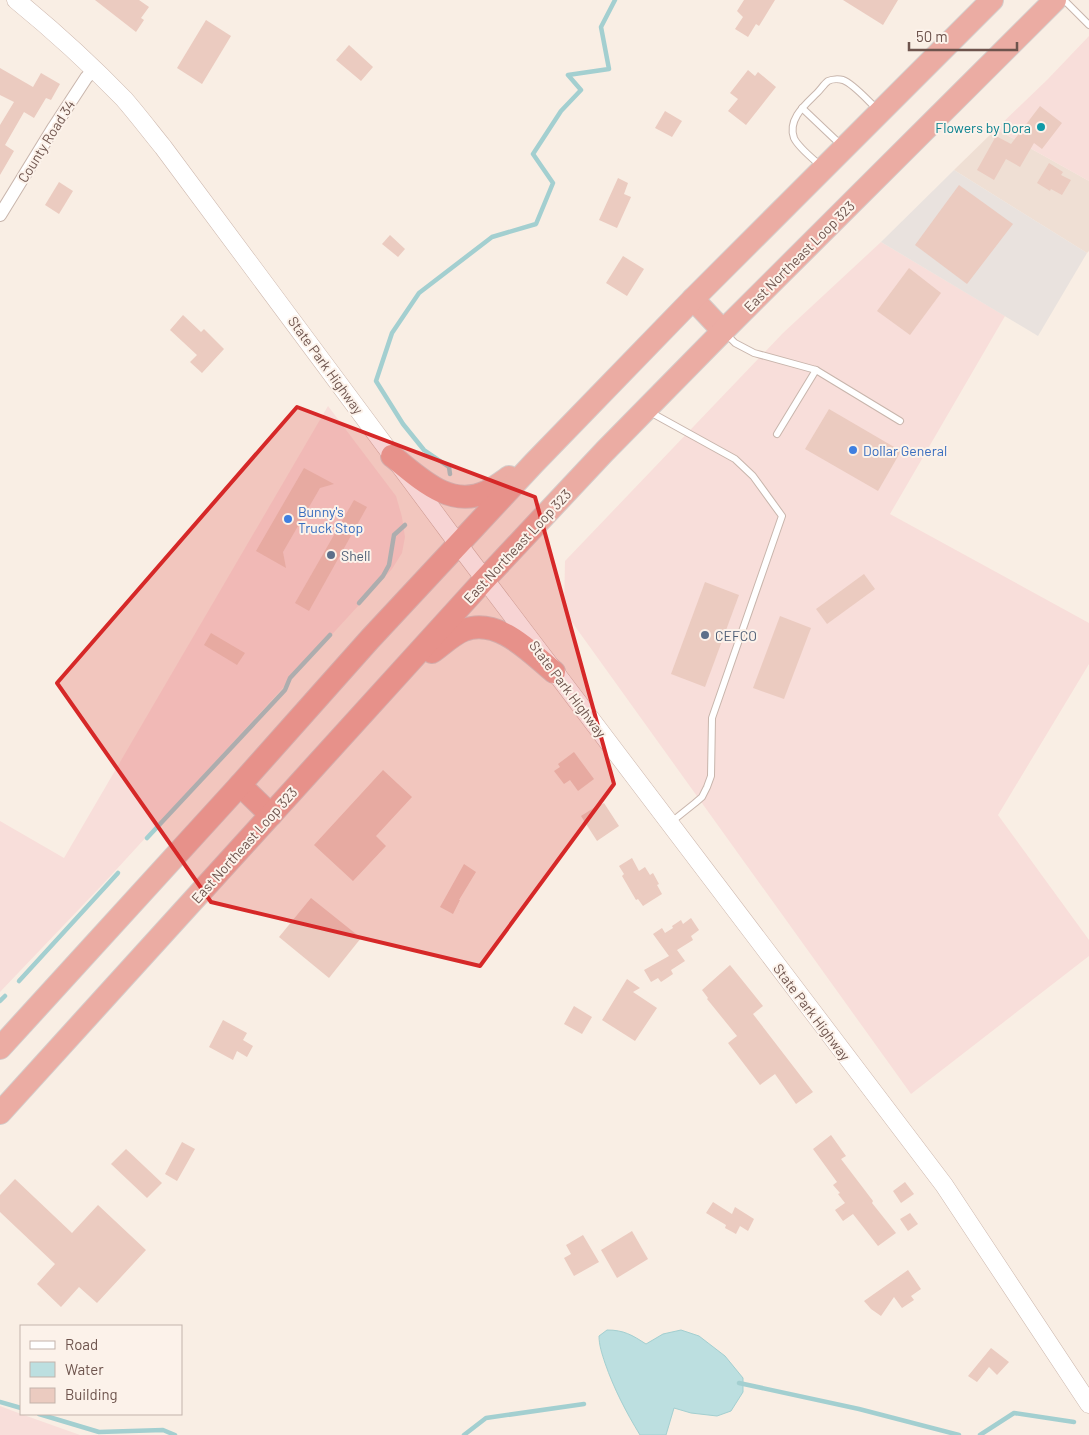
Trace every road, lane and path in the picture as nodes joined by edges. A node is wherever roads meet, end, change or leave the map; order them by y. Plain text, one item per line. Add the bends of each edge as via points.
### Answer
1 (16, 0) edge
2 (992, 0) edge
3 (1055, 0) edge
4 (1064, 0) edge
5 (1089, 24) edge
6 (94, 69) junction
7 (802, 108) junction
8 (880, 112) junction
9 (844, 148) junction
10 (823, 169) junction
11 (0, 215) edge
12 (692, 299) junction
13 (723, 331) junction
14 (816, 370) junction
15 (646, 410) junction
16 (900, 421) dead end
17 (777, 434) dead end
18 (392, 456) junction
19 (534, 463) junction
20 (458, 544) junction
21 (485, 579) junction
22 (554, 672) junction
23 (393, 681) junction
24 (240, 785) junction
25 (271, 816) junction
26 (669, 823) junction
27 (0, 1048) edge
28 (0, 1113) edge
29 (1089, 1404) edge

1 - 6 main road, State Park Highway
2 - 8 highway
3 - 13 highway, East Northeast Loop 323
4 - 5 lane
6 - 11 street, County Road 34
6 - 18 main road, State Park Highway via 163,147
7 - 8 lane via 829,81 836,79 851,84
7 - 9 lane
7 - 10 lane via 794,120 794,138
8 - 9 highway
9 - 10 highway
10 - 12 highway
12 - 13 highway
12 - 19 highway
13 - 14 lane via 735,344 754,353
13 - 15 highway, East Northeast Loop 323
14 - 16 lane
14 - 17 lane
15 - 21 highway, East Northeast Loop 323
15 - 26 lane via 735,459 753,476 782,516 712,718 707,787 702,797
18 - 19 highway via 431,487 458,496 486,492
18 - 20 main road, State Park Highway
19 - 20 highway
20 - 21 main road, State Park Highway
20 - 24 highway
21 - 22 main road, State Park Highway
21 - 23 highway, East Northeast Loop 323
22 - 23 highway via 507,635 481,627 454,635
22 - 26 main road, State Park Highway
23 - 25 highway, East Northeast Loop 323
24 - 25 highway
24 - 27 highway
25 - 28 highway, East Northeast Loop 323
26 - 29 main road, State Park Highway via 944,1185

